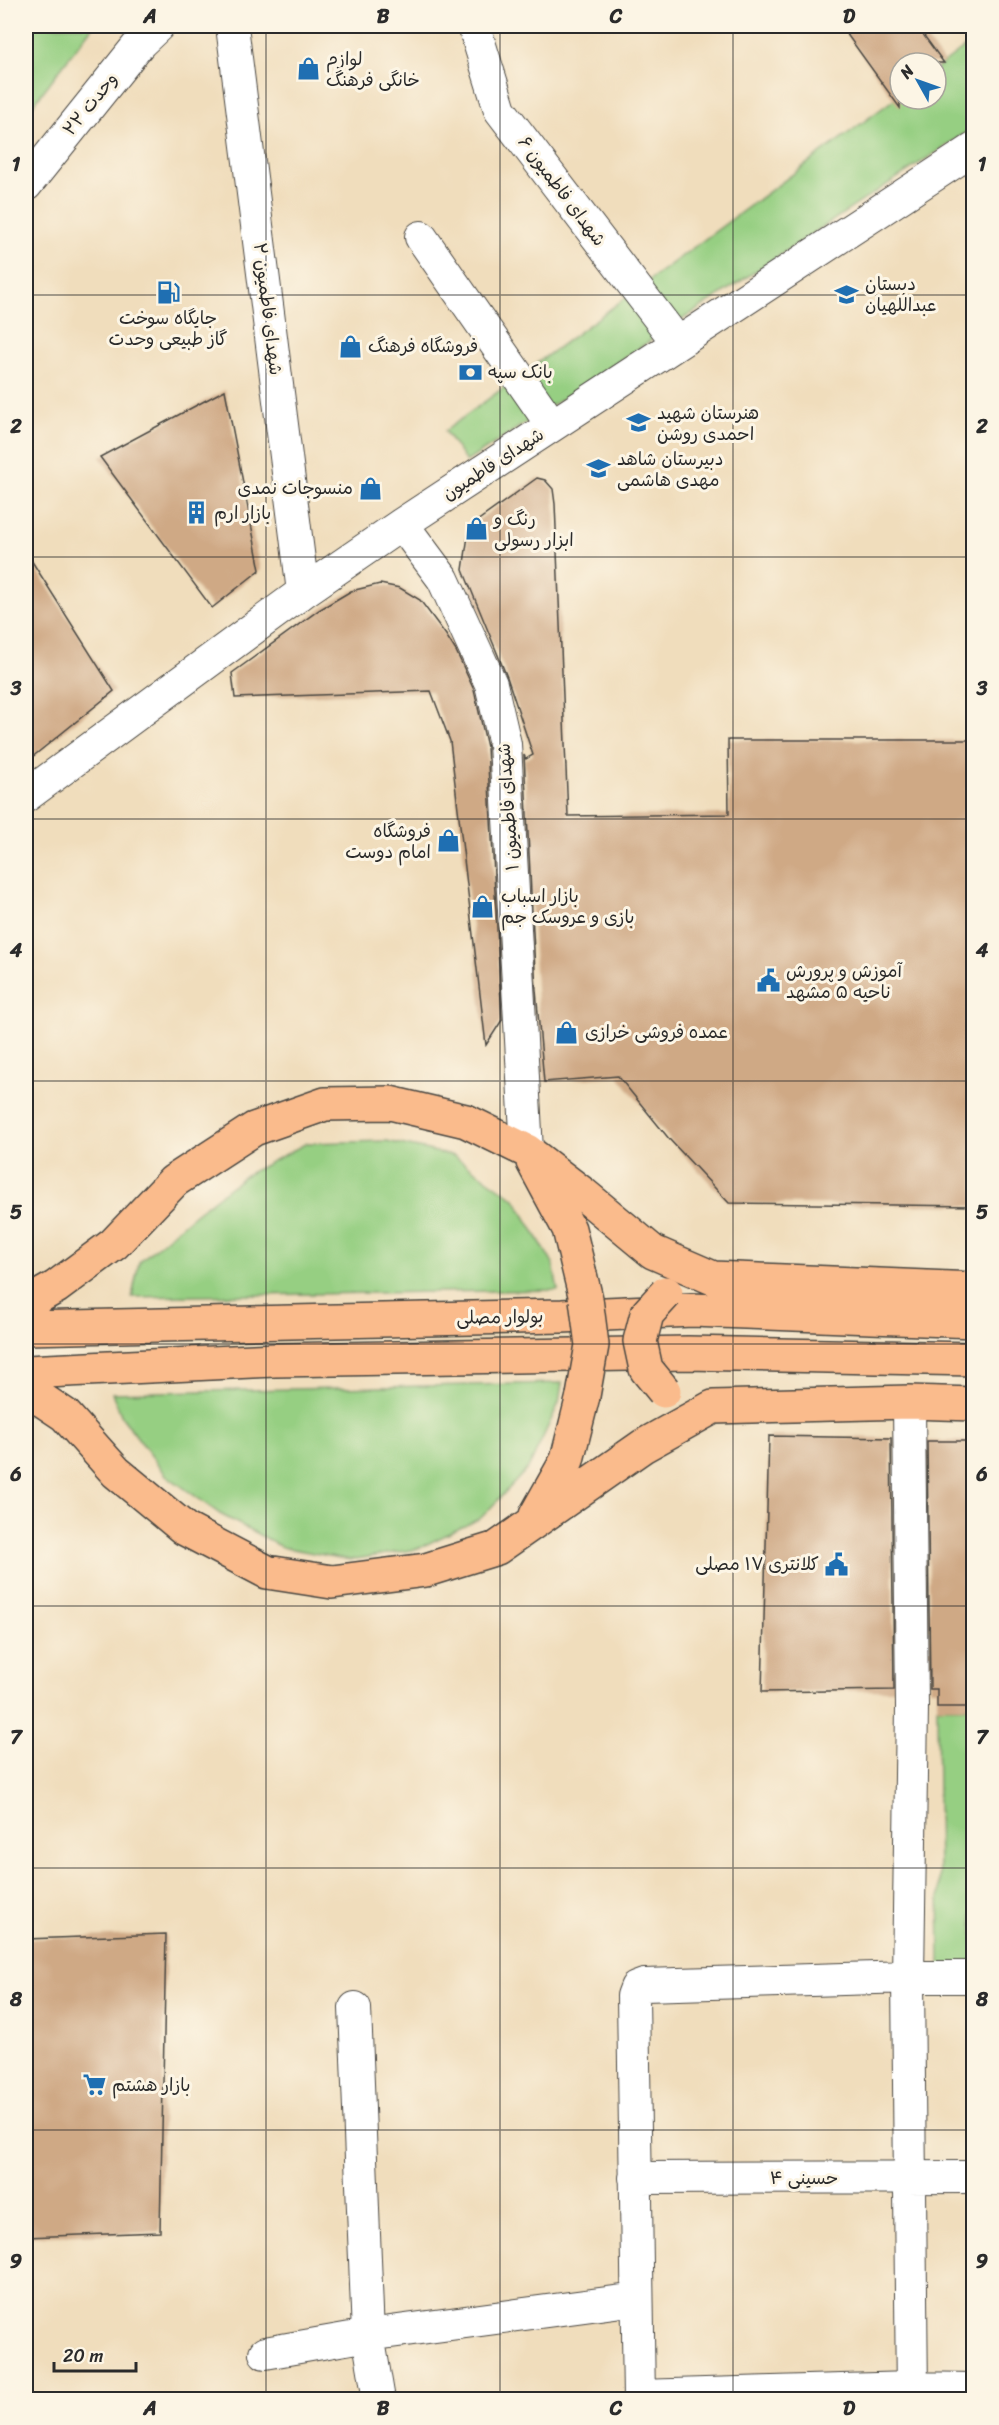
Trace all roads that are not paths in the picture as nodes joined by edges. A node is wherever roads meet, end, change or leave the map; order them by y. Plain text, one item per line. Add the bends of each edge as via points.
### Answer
1 (158, 26) edge
2 (232, 26) edge
3 (474, 26) edge
4 (974, 149) edge
5 (26, 185) edge
6 (421, 237) dead end
7 (678, 343) junction
8 (552, 425) junction
9 (402, 524) junction
10 (303, 592) junction
11 (26, 796) edge
12 (527, 1151) junction
13 (713, 1278) junction
14 (974, 1288) edge
15 (26, 1304) edge
16 (974, 1321) edge
17 (26, 1328) edge
18 (974, 1359) edge
19 (26, 1372) edge
20 (26, 1389) edge
21 (909, 1402) junction
22 (974, 1404) edge
23 (713, 1407) junction
24 (532, 1522) junction
25 (908, 1977) junction
26 (974, 1977) edge
27 (355, 2008) dead end
28 (974, 2177) edge
29 (635, 2178) junction
30 (910, 2178) junction
31 (637, 2299) junction
32 (368, 2335) junction
33 (266, 2353) dead end
34 (974, 2389) edge
35 (911, 2394) edge
36 (639, 2398) edge
37 (379, 2400) edge

1 - 5 street, وحدت ۲۲ via 140,42
2 - 10 street, شهدای فاطمیون ۲
3 - 7 street, شهدای فاطمیون ۶ via 500,110
4 - 7 street, شهدای فاطمیون
6 - 8 street
7 - 8 street, شهدای فاطمیون
8 - 9 street, شهدای فاطمیون
9 - 10 street, شهدای فاطمیون
9 - 12 street, شهدای فاطمیون ۱ via 443,579 490,684 506,744
10 - 11 street, شهدای فاطمیون
12 - 13 main road via 652,1252
12 - 15 main road via 466,1121 390,1103 325,1104 254,1129 174,1181 114,1244
12 - 24 main road, bridge via 569,1229 586,1299 592,1345 567,1460
13 - 14 main road
13 - 23 main road, bridge via 666,1293 647,1314 640,1341 646,1369 664,1391
16 - 17 main road, بولوار مصلی via 692,1310
18 - 19 main road via 688,1353 275,1360
20 - 24 main road via 64,1415 116,1472 185,1529 267,1572 332,1582 426,1570 497,1548
21 - 22 main road
21 - 23 main road
21 - 25 street via 912,1707
23 - 24 main road via 643,1446
25 - 26 street
25 - 29 street via 636,1988
25 - 30 street
27 - 32 street
28 - 30 street, حسینی ۴
29 - 30 street, حسینی ۴
29 - 31 street
30 - 35 street
31 - 32 street
31 - 36 street
32 - 33 street
32 - 37 street
34 - 35 street
35 - 36 street

